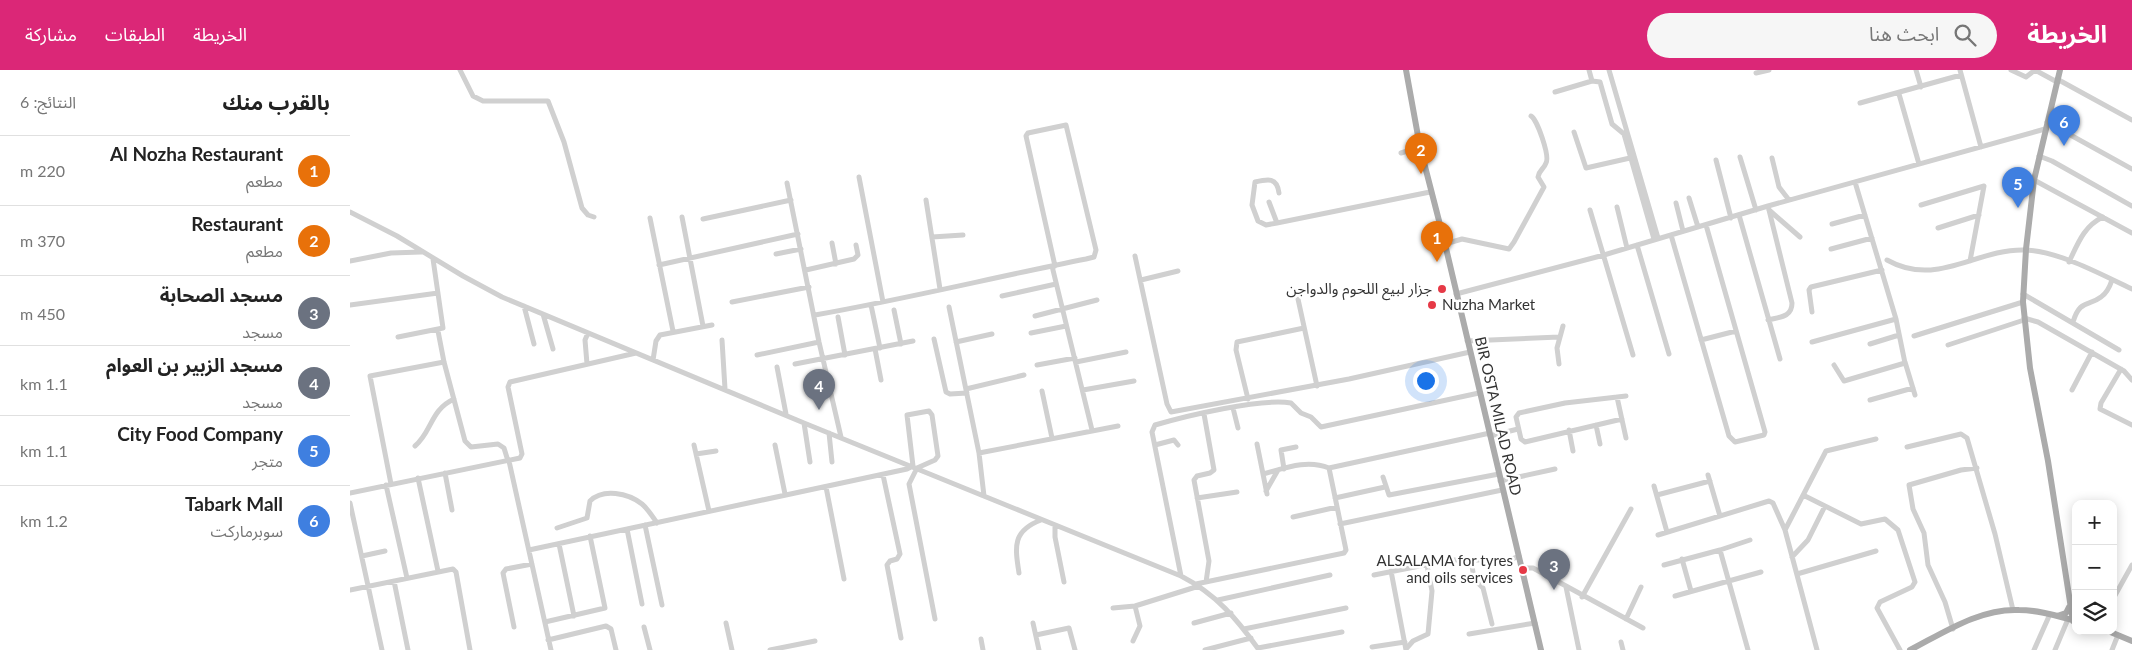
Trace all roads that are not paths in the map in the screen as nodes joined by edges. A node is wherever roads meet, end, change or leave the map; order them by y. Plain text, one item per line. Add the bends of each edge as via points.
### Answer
1 (460, 70) edge
2 (1406, 70) edge
3 (1589, 70) edge
4 (1609, 70) edge
5 (1769, 70) edge
6 (1916, 70) edge
7 (2011, 70) edge
8 (2060, 70) edge
9 (1961, 72) edge
10 (1756, 74) dead end
11 (2057, 80) junction
12 (1592, 81) junction
13 (1921, 87) junction
14 (1556, 92) dead end
15 (1899, 94) junction
16 (1860, 103) dead end
17 (1531, 116) dead end
18 (2132, 120) edge
19 (2046, 125) junction
20 (1574, 132) dead end
21 (1420, 147) junction
22 (1981, 147) junction
23 (1401, 153) dead end
24 (2039, 156) junction
25 (1630, 158) junction
26 (1740, 158) dead end
27 (1772, 158) dead end
28 (1716, 160) dead end
29 (1919, 164) junction
30 (2132, 169) edge
31 (859, 177) dead end
32 (2034, 180) junction
33 (1855, 182) junction
34 (787, 183) dead end
35 (1430, 192) junction
36 (1279, 193) dead end
37 (1689, 198) dead end
38 (791, 200) junction
39 (926, 200) dead end
40 (1789, 200) junction
41 (1269, 202) dead end
42 (1676, 203) dead end
43 (1921, 204) dead end
44 (2132, 206) edge
45 (1617, 207) dead end
46 (1768, 208) junction
47 (1590, 210) dead end
48 (1756, 210) junction
49 (350, 212) edge
50 (1979, 214) junction
51 (1739, 215) junction
52 (1865, 215) junction
53 (594, 217) dead end
54 (682, 217) dead end
55 (2103, 217) junction
56 (650, 218) dead end
57 (1731, 218) junction
58 (703, 219) dead end
59 (1277, 224) junction
60 (1832, 224) dead end
61 (1706, 225) junction
62 (1698, 227) junction
63 (1938, 228) dead end
64 (1683, 231) junction
65 (2132, 233) edge
66 (798, 234) junction
67 (963, 235) dead end
68 (1671, 235) junction
69 (932, 237) junction
70 (1800, 237) dead end
71 (1656, 238) junction
72 (1872, 238) junction
73 (832, 243) dead end
74 (1445, 244) junction
75 (856, 245) dead end
76 (1637, 245) junction
77 (1627, 248) junction
78 (1831, 248) dead end
79 (801, 249) junction
80 (2026, 250) junction
81 (423, 252) junction
82 (776, 254) dead end
83 (1604, 255) junction
84 (1136, 256) dead end
85 (433, 258) junction
86 (690, 259) junction
87 (1887, 260) dead end
88 (350, 261) edge
89 (1970, 261) junction
90 (2070, 262) junction
91 (836, 264) junction
92 (659, 265) junction
93 (1054, 266) junction
94 (806, 270) junction
95 (1882, 270) junction
96 (1178, 271) dead end
97 (1141, 280) junction
98 (2112, 280) junction
99 (1056, 284) junction
100 (809, 287) junction
101 (940, 289) junction
102 (2132, 289) edge
103 (438, 293) junction
104 (1456, 294) junction
105 (2023, 294) junction
106 (1002, 296) dead end
107 (1097, 300) dead end
108 (1298, 300) dead end
109 (732, 302) dead end
110 (883, 302) junction
111 (2023, 302) junction
112 (350, 305) edge
113 (871, 305) junction
114 (524, 306) junction
115 (949, 307) dead end
116 (894, 310) dead end
117 (1062, 310) junction
118 (1812, 312) dead end
119 (543, 314) junction
120 (815, 315) junction
121 (1035, 316) dead end
122 (838, 317) dead end
123 (1896, 319) junction
124 (2024, 319) junction
125 (1768, 320) junction
126 (2073, 322) junction
127 (712, 325) dead end
128 (703, 326) junction
129 (1066, 326) junction
130 (1563, 326) dead end
131 (1304, 328) junction
132 (438, 331) junction
133 (673, 331) junction
134 (1736, 331) junction
135 (588, 332) junction
136 (1031, 333) dead end
137 (992, 334) dead end
138 (1900, 336) junction
139 (1914, 336) dead end
140 (1559, 337) junction
141 (398, 338) dead end
142 (934, 339) dead end
143 (722, 340) dead end
144 (1701, 340) junction
145 (913, 341) dead end
146 (1467, 341) junction
147 (819, 342) junction
148 (956, 342) junction
149 (1812, 342) dead end
150 (534, 344) dead end
151 (901, 344) junction
152 (1870, 344) dead end
153 (1948, 345) dead end
154 (878, 348) junction
155 (553, 349) dead end
156 (2119, 350) dead end
157 (1126, 352) dead end
158 (1470, 352) junction
159 (2092, 352) junction
160 (638, 353) junction
161 (1669, 354) dead end
162 (757, 355) dead end
163 (845, 355) junction
164 (1633, 355) dead end
165 (824, 359) junction
166 (1780, 359) dead end
167 (1905, 359) junction
168 (653, 360) junction
169 (1076, 360) junction
170 (444, 362) junction
171 (588, 364) junction
172 (795, 364) dead end
173 (1559, 364) dead end
174 (1037, 365) dead end
175 (1834, 365) dead end
176 (778, 367) dead end
177 (2121, 369) junction
178 (1024, 375) dead end
179 (881, 380) dead end
180 (2132, 380) edge
181 (1134, 381) dead end
182 (1317, 386) junction
183 (1913, 388) junction
184 (725, 389) junction
185 (1083, 390) junction
186 (2072, 390) dead end
187 (1042, 391) dead end
188 (967, 392) junction
189 (1479, 393) junction
190 (1915, 395) dead end
191 (1626, 396) dead end
192 (1617, 397) junction
193 (454, 399) junction
194 (1248, 399) junction
195 (1870, 400) dead end
196 (1233, 408) junction
197 (786, 414) junction
198 (1204, 414) junction
199 (1622, 419) junction
200 (804, 423) junction
201 (1596, 425) junction
202 (2132, 425) edge
203 (1118, 426) dead end
204 (1238, 428) dead end
205 (1518, 429) junction
206 (1092, 430) junction
207 (1569, 430) junction
208 (829, 433) junction
209 (1490, 434) junction
210 (841, 438) junction
211 (1052, 438) junction
212 (1626, 438) dead end
213 (1876, 439) dead end
214 (1257, 444) dead end
215 (1600, 444) dead end
216 (694, 445) dead end
217 (775, 445) dead end
218 (1154, 445) junction
219 (1178, 445) dead end
220 (415, 446) dead end
221 (1296, 447) dead end
222 (1907, 447) dead end
223 (716, 451) dead end
224 (1573, 451) dead end
225 (696, 454) junction
226 (979, 454) junction
227 (508, 461) junction
228 (810, 462) dead end
229 (832, 462) dead end
230 (915, 467) junction
231 (1329, 468) junction
232 (1977, 468) junction
233 (1555, 469) dead end
234 (1281, 470) junction
235 (445, 473) junction
236 (1263, 474) junction
237 (883, 475) junction
238 (1383, 477) dead end
239 (418, 478) junction
240 (1500, 478) junction
241 (388, 485) junction
242 (1654, 486) dead end
243 (826, 487) junction
244 (1385, 487) junction
245 (1502, 490) junction
246 (1236, 492) dead end
247 (350, 493) edge
248 (785, 494) junction
249 (1657, 495) junction
250 (1803, 495) junction
251 (984, 496) junction
252 (1197, 498) junction
253 (1335, 498) junction
254 (350, 503) edge
255 (1825, 506) junction
256 (1337, 507) junction
257 (1631, 509) dead end
258 (452, 510) dead end
259 (709, 511) junction
260 (1720, 516) junction
261 (1293, 517) dead end
262 (1041, 520) junction
263 (657, 522) junction
264 (352, 524) edge
265 (1340, 524) junction
266 (645, 525) junction
267 (1055, 526) junction
268 (557, 528) dead end
269 (627, 529) junction
270 (1784, 530) junction
271 (1667, 532) junction
272 (1658, 535) dead end
273 (590, 536) junction
274 (1750, 540) dead end
275 (559, 544) junction
276 (529, 550) junction
277 (1720, 550) junction
278 (385, 551) dead end
279 (1876, 551) dead end
280 (362, 556) junction
281 (1518, 556) junction
282 (1792, 557) junction
283 (1471, 559) junction
284 (1682, 559) junction
285 (532, 564) junction
286 (1427, 565) junction
287 (1664, 565) dead end
288 (2132, 565) edge
289 (1522, 568) junction
290 (438, 571) junction
291 (1392, 572) junction
292 (1761, 572) dead end
293 (1019, 574) dead end
294 (1330, 574) dead end
295 (1797, 574) junction
296 (1374, 575) dead end
297 (1181, 576) junction
298 (407, 578) junction
299 (844, 578) dead end
300 (394, 581) junction
301 (1064, 582) dead end
302 (1206, 582) junction
303 (1729, 582) junction
304 (1197, 585) junction
305 (368, 586) junction
306 (1566, 587) junction
307 (1641, 587) dead end
308 (350, 590) edge
309 (1691, 591) junction
310 (2117, 592) edge
311 (1675, 596) dead end
312 (1582, 597) junction
313 (1218, 600) junction
314 (642, 604) dead end
315 (662, 604) dead end
316 (1135, 606) junction
317 (1113, 608) dead end
318 (1346, 608) dead end
319 (2013, 610) junction
320 (1231, 613) junction
321 (2050, 614) junction
322 (574, 616) junction
323 (2057, 616) junction
324 (2072, 616) edge
325 (1626, 618) junction
326 (935, 619) dead end
327 (544, 622) junction
328 (726, 622) dead end
329 (1033, 623) dead end
330 (1194, 623) dead end
331 (1535, 623) junction
332 (1492, 624) dead end
333 (514, 627) dead end
334 (644, 627) dead end
335 (1643, 628) dead end
336 (1953, 629) junction
337 (1244, 630) junction
338 (1342, 632) dead end
339 (1470, 634) dead end
340 (1036, 635) junction
341 (2117, 635) edge
342 (2120, 636) junction
343 (901, 638) dead end
344 (1251, 638) junction
345 (981, 639) dead end
346 (548, 640) junction
347 (815, 641) dead end
348 (1132, 641) dead end
349 (2132, 641) edge
350 (1405, 642) junction
351 (1621, 642) dead end
352 (1372, 648) dead end
353 (782, 649) edge
354 (1259, 649) edge
355 (382, 650) edge
356 (408, 650) edge
357 (470, 650) edge
358 (551, 650) edge
359 (616, 650) edge
360 (650, 650) edge
361 (732, 650) edge
362 (770, 650) edge
363 (983, 650) edge
364 (1039, 650) edge
365 (1075, 650) edge
366 (1205, 650) edge
367 (1406, 650) edge
368 (1541, 650) edge
369 (1579, 650) edge
370 (1623, 650) edge
371 (1748, 650) edge
372 (1817, 650) edge
373 (1900, 650) edge
374 (1910, 650) edge
375 (2034, 650) edge
376 (2054, 650) edge
377 (2113, 650) edge

1 - 53 street via 473,96 483,101 548,101 564,142 582,208
2 - 21 main road, BIR OSTA MILAD ROAD
3 - 12 street
4 - 71 street
5 - 10 street
6 - 13 street
7 - 11 street via 2026,77 2035,70
8 - 11 main road
9 - 13 street
9 - 22 street
11 - 18 street
11 - 19 main road
12 - 14 street
12 - 25 street via 1600,82 1612,124 1624,134
13 - 15 street
15 - 16 street
15 - 29 street
17 - 74 street via 1536,121 1546,150 1547,162 1538,177 1544,187 1514,242 1509,249 1462,239
19 - 22 street
19 - 24 main road
19 - 30 street
20 - 25 street via 1586,168
21 - 23 street
21 - 35 main road, BIR OSTA MILAD ROAD
22 - 29 street
24 - 32 main road
24 - 44 street
25 - 71 street
26 - 48 street
27 - 40 street via 1779,187
28 - 57 street
29 - 33 street
31 - 110 street
32 - 55 street
32 - 80 main road
33 - 40 street
33 - 52 street
34 - 38 street
35 - 59 street
35 - 74 main road, BIR OSTA MILAD ROAD
36 - 59 street via 1277,184 1267,179 1255,182 1252,199 1256,220 1264,225
37 - 62 street
38 - 58 street
38 - 66 street
39 - 69 street
40 - 46 street
41 - 59 street
42 - 64 street
43 - 50 street via 1982,185 1985,188
45 - 77 street
46 - 48 street
46 - 70 street
46 - 125 street via 1792,303 1788,314
47 - 83 street
48 - 51 street
49 - 81 street
50 - 63 street
50 - 89 street
51 - 57 street
51 - 125 street
52 - 60 street
52 - 72 street
54 - 86 street
55 - 65 street
55 - 90 street via 2085,230
56 - 92 street
57 - 61 street
61 - 62 street
61 - 134 street
62 - 64 street
64 - 68 street
66 - 79 street
66 - 86 street
67 - 69 street
68 - 71 street
68 - 144 street
69 - 101 street
71 - 76 street
72 - 78 street
72 - 95 street
73 - 91 street
74 - 104 main road, BIR OSTA MILAD ROAD
75 - 91 street via 856,258
76 - 77 street
76 - 161 street
77 - 83 street
79 - 82 street
79 - 94 street
80 - 89 street
80 - 90 street
80 - 105 main road
81 - 85 street
81 - 88 street via 391,253
83 - 104 street
83 - 164 street
84 - 97 street
85 - 103 street
85 - 114 street via 482,287
86 - 92 street
86 - 128 street
87 - 89 street via 1906,269 1926,271
90 - 98 street
91 - 94 street
92 - 133 street
93 - 93 street via 1026,136 1066,125 1096,252 1092,258
93 - 99 street
93 - 101 street
94 - 100 street
95 - 118 street via 1811,287
95 - 123 street
96 - 97 street
97 - 194 street via 1169,411
98 - 102 street
98 - 126 street via 2101,298 2084,304
99 - 106 street
99 - 117 street
100 - 109 street
100 - 120 street
101 - 110 street
103 - 112 street
103 - 132 street via 443,328
104 - 146 main road, BIR OSTA MILAD ROAD
105 - 111 main road
105 - 126 street
107 - 117 street
108 - 131 street
110 - 113 street
111 - 124 main road
111 - 139 street
113 - 120 street
113 - 154 street
114 - 119 street
114 - 150 street
115 - 148 street
116 - 151 street
117 - 121 street
117 - 129 street
119 - 135 street
119 - 155 street
120 - 147 street
122 - 163 street
123 - 138 street
123 - 149 street
124 - 153 street
124 - 159 street via 2038,322
124 - 324 main road
125 - 166 street
126 - 156 street
127 - 128 street
128 - 133 street
129 - 136 street
129 - 169 street
130 - 140 street
131 - 182 street
131 - 194 street via 1237,342
132 - 141 street
132 - 170 street
133 - 168 street via 658,337
134 - 144 street
134 - 144 street via 1764,435 1735,442 1730,436
135 - 160 street
135 - 171 street via 585,340
137 - 148 street
138 - 152 street
138 - 167 street
140 - 146 street
140 - 173 street
142 - 188 street via 946,392
143 - 184 street
145 - 151 street
146 - 158 main road, BIR OSTA MILAD ROAD
147 - 162 street
147 - 165 street
148 - 188 street
151 - 154 street
154 - 163 street
154 - 179 street
157 - 169 street
158 - 182 street
158 - 189 main road, BIR OSTA MILAD ROAD
159 - 177 street
159 - 186 street
160 - 168 street
160 - 171 street
163 - 165 street
165 - 172 street
165 - 210 street
167 - 175 street via 1902,365 1844,381
167 - 183 street
168 - 184 street
169 - 174 street
169 - 185 street
170 - 193 street
170 - 241 street via 370,376
171 - 227 street via 510,382 508,389 522,456
176 - 197 street
177 - 180 street
177 - 202 street via 2100,409
178 - 188 street
181 - 185 street
182 - 194 street
183 - 190 street
183 - 195 street
184 - 197 street
185 - 206 street
187 - 211 street
188 - 226 street
189 - 196 street via 1322,427 1289,403
189 - 209 main road, BIR OSTA MILAD ROAD
191 - 192 street
192 - 199 street
192 - 205 street via 1519,413 1516,417
193 - 220 street via 438,410
193 - 227 street via 468,445 498,444 504,448
196 - 198 street
196 - 204 street
197 - 200 street
198 - 218 street via 1155,425 1152,430
198 - 252 street via 1214,470 1195,477
199 - 201 street
199 - 212 street
200 - 208 street
200 - 228 street
201 - 207 street
201 - 215 street
203 - 206 street
205 - 207 street via 1524,442
205 - 209 street
206 - 211 street
207 - 224 street
208 - 210 street
208 - 229 street
209 - 231 street
209 - 240 main road, BIR OSTA MILAD ROAD
210 - 230 street
211 - 226 street
213 - 250 street via 1826,451
214 - 236 street
216 - 225 street
217 - 248 street
218 - 219 street via 1174,440
218 - 297 street
221 - 234 street via 1281,450
222 - 232 street via 1962,434 1967,438
223 - 225 street
225 - 259 street
226 - 251 street
227 - 235 street
227 - 276 street
230 - 230 street via 907,414 929,411 938,456 936,460
230 - 237 street
230 - 251 street
230 - 326 street via 909,484
231 - 234 street via 1313,463
231 - 253 street
232 - 319 street
232 - 336 street via 1909,485 1913,509 1924,533 1928,565
233 - 240 street
234 - 236 street
234 - 236 street via 1266,492
235 - 239 street
235 - 258 street
237 - 243 street
237 - 343 street via 900,554 887,565
238 - 244 street
239 - 241 street
239 - 290 street
240 - 244 street via 1392,495 1387,494
240 - 245 main road, BIR OSTA MILAD ROAD
241 - 247 street
241 - 298 street
242 - 249 street
243 - 248 street
243 - 299 street
244 - 253 street
245 - 265 street
245 - 281 main road, BIR OSTA MILAD ROAD
246 - 252 street
248 - 259 street
249 - 260 street via 1709,478
249 - 271 street
250 - 255 street
250 - 270 street
251 - 262 street
252 - 302 street via 1209,561
253 - 256 street
254 - 264 street
255 - 282 street via 1808,540
255 - 373 street via 1861,524 1885,519 1898,530 1915,582 1912,587 1880,602 1877,608
256 - 261 street
256 - 265 street
257 - 312 street
259 - 263 street
260 - 270 street via 1769,501 1774,505
260 - 271 street
262 - 267 street
262 - 293 street via 1024,529 1017,540
263 - 266 street
263 - 268 street via 641,503 608,493 590,501 589,514 585,519
264 - 280 street
265 - 302 street via 1344,553
266 - 269 street
266 - 315 street
267 - 297 street
267 - 301 street
269 - 273 street
269 - 314 street
270 - 282 street
271 - 272 street
273 - 275 street
273 - 322 street via 606,604 602,610
274 - 277 street
275 - 276 street
275 - 322 street
276 - 285 street
277 - 284 street
277 - 303 street
278 - 280 street
279 - 295 street
280 - 305 street
281 - 283 street via 1510,560
281 - 289 main road, BIR OSTA MILAD ROAD
282 - 295 street
283 - 286 street
283 - 332 street via 1474,579 1483,588
284 - 287 street
284 - 309 street
285 - 327 street
285 - 333 street via 503,572
286 - 291 street
286 - 367 street via 1432,585 1428,634 1413,641
288 - 310 street
289 - 306 street via 1533,568
289 - 331 main road, BIR OSTA MILAD ROAD
290 - 298 street
290 - 357 street via 450,569 456,572
291 - 296 street
291 - 350 street
292 - 303 street
294 - 313 street
295 - 372 street
297 - 304 street
298 - 300 street
300 - 305 street
300 - 356 street
302 - 304 street
303 - 309 street
303 - 371 street
304 - 313 street
304 - 316 street
305 - 308 street
305 - 355 street
306 - 312 street
306 - 369 street
307 - 325 street
309 - 311 street
312 - 325 street
313 - 320 street
316 - 317 street
316 - 348 street via 1140,626
318 - 337 street
319 - 321 main road
319 - 336 main road via 1989,613
320 - 330 street
320 - 337 street
321 - 323 main road
321 - 375 street
322 - 327 street
323 - 324 main road
323 - 324 main road via 2066,613
324 - 376 street
325 - 335 street
327 - 346 street
328 - 361 street
329 - 340 street
331 - 339 street
331 - 368 main road, BIR OSTA MILAD ROAD
334 - 360 street
336 - 374 main road
337 - 344 street
338 - 354 street
340 - 364 street
340 - 365 street via 1069,628
341 - 342 main road
342 - 349 main road
342 - 377 street
344 - 354 street
344 - 366 street
345 - 363 street
346 - 358 street
346 - 359 street via 606,626 611,629
347 - 353 street
350 - 352 street
350 - 367 street
351 - 370 street
353 - 362 street

